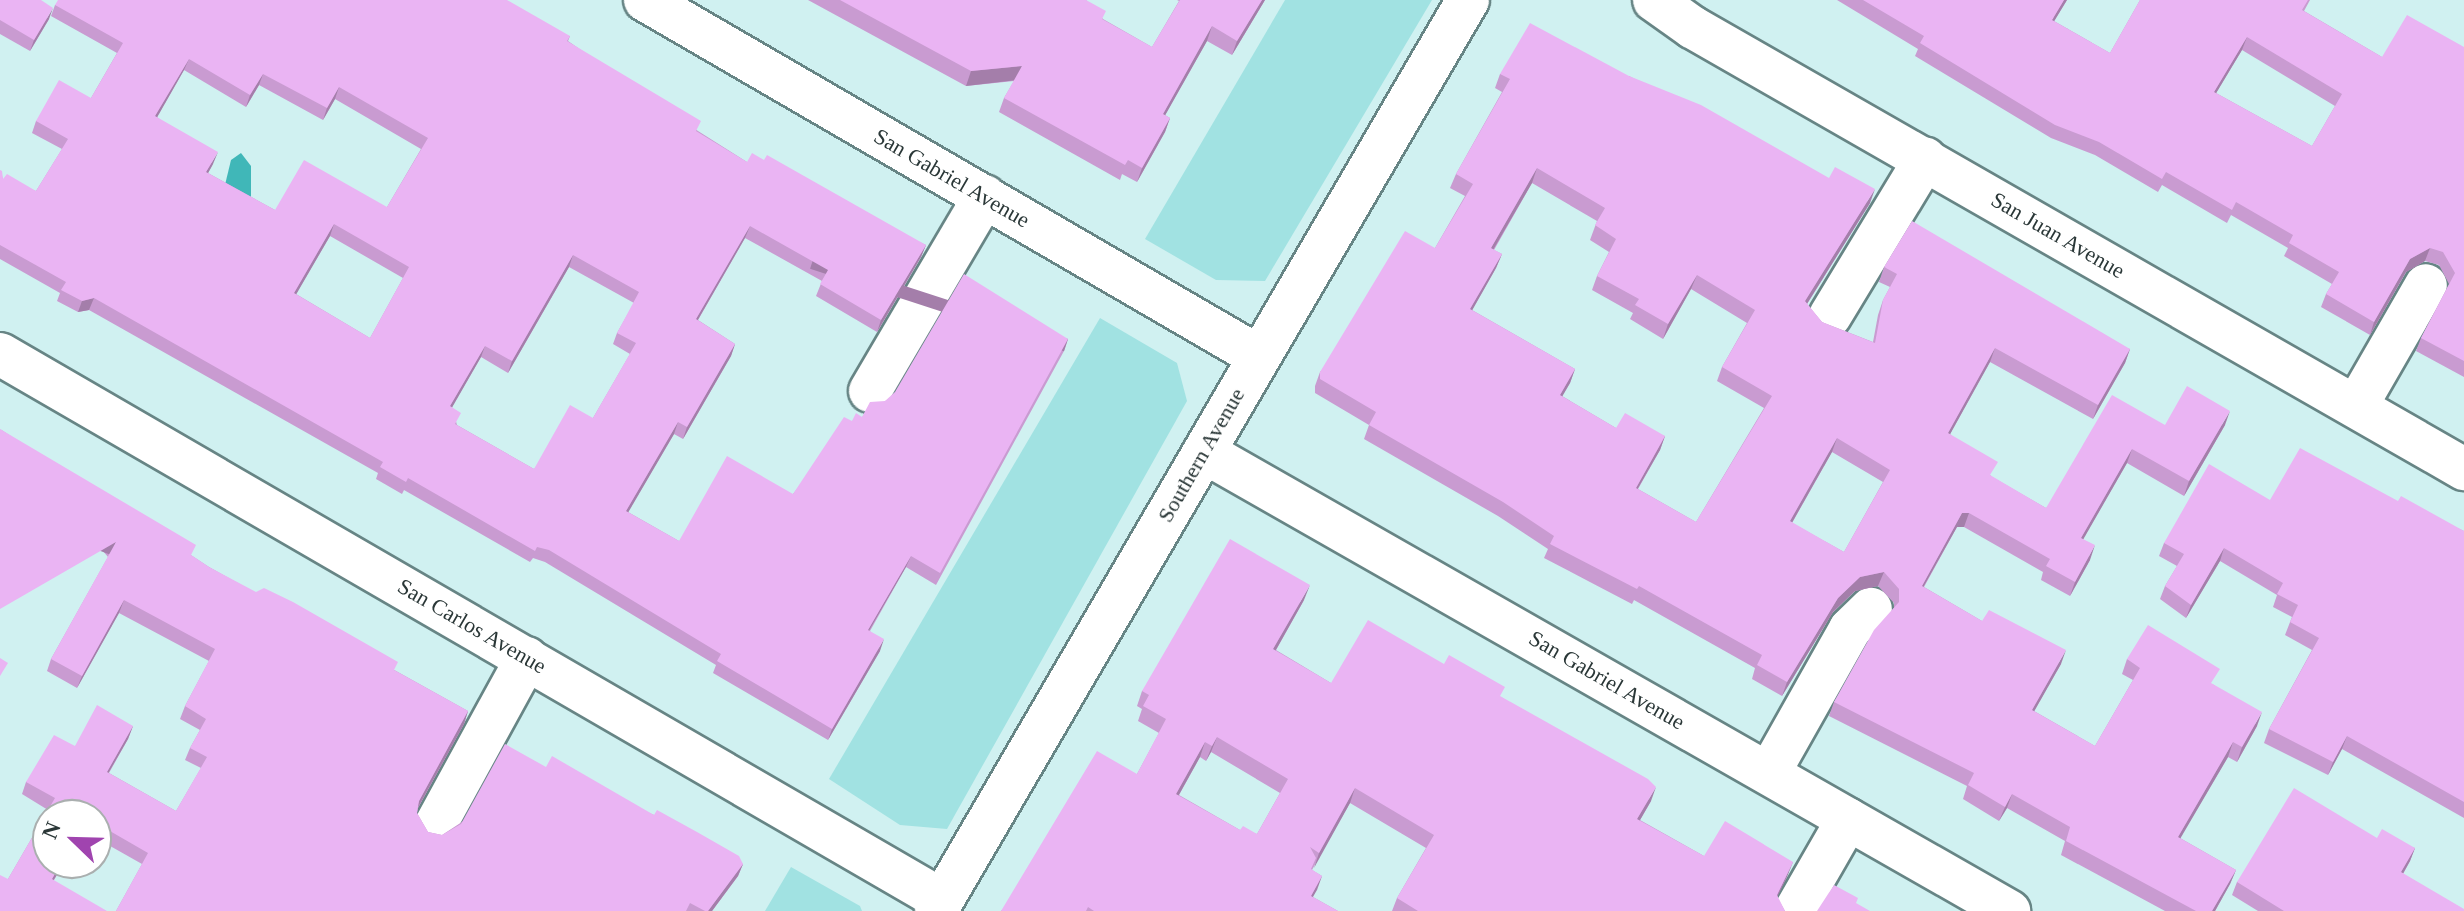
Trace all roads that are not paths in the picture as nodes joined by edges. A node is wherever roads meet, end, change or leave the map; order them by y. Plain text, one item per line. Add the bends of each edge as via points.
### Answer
1 (645, 0) edge
2 (1468, 0) edge
3 (1654, 0) edge
4 (706, 15) edge
5 (1925, 159) junction
6 (985, 196) junction
7 (2426, 285) dead end
8 (1830, 316) dead end
9 (0, 354) edge
10 (1258, 356) junction
11 (870, 391) dead end
12 (2357, 405) junction
13 (1204, 452) junction
14 (2464, 469) edge
15 (1871, 609) dead end
16 (527, 658) junction
17 (1769, 773) junction
18 (1848, 819) junction
19 (436, 824) dead end
20 (939, 906) edge
21 (1795, 911) edge
22 (2009, 911) edge

1 - 4 street, San Gabriel Avenue
2 - 10 street, Southern Avenue
3 - 5 street, San Juan Avenue
4 - 6 street, San Gabriel Avenue
5 - 8 street
5 - 12 street, San Juan Avenue
6 - 10 street, San Gabriel Avenue
6 - 11 street
7 - 12 street
9 - 16 street, San Carlos Avenue
10 - 13 street, Southern Avenue
12 - 14 street, San Juan Avenue
13 - 17 street, San Gabriel Avenue
13 - 20 street, Southern Avenue
15 - 17 street via 1850,629
16 - 19 street
16 - 20 street, San Carlos Avenue
17 - 18 street, San Gabriel Avenue
18 - 21 street
18 - 22 street, San Gabriel Avenue

